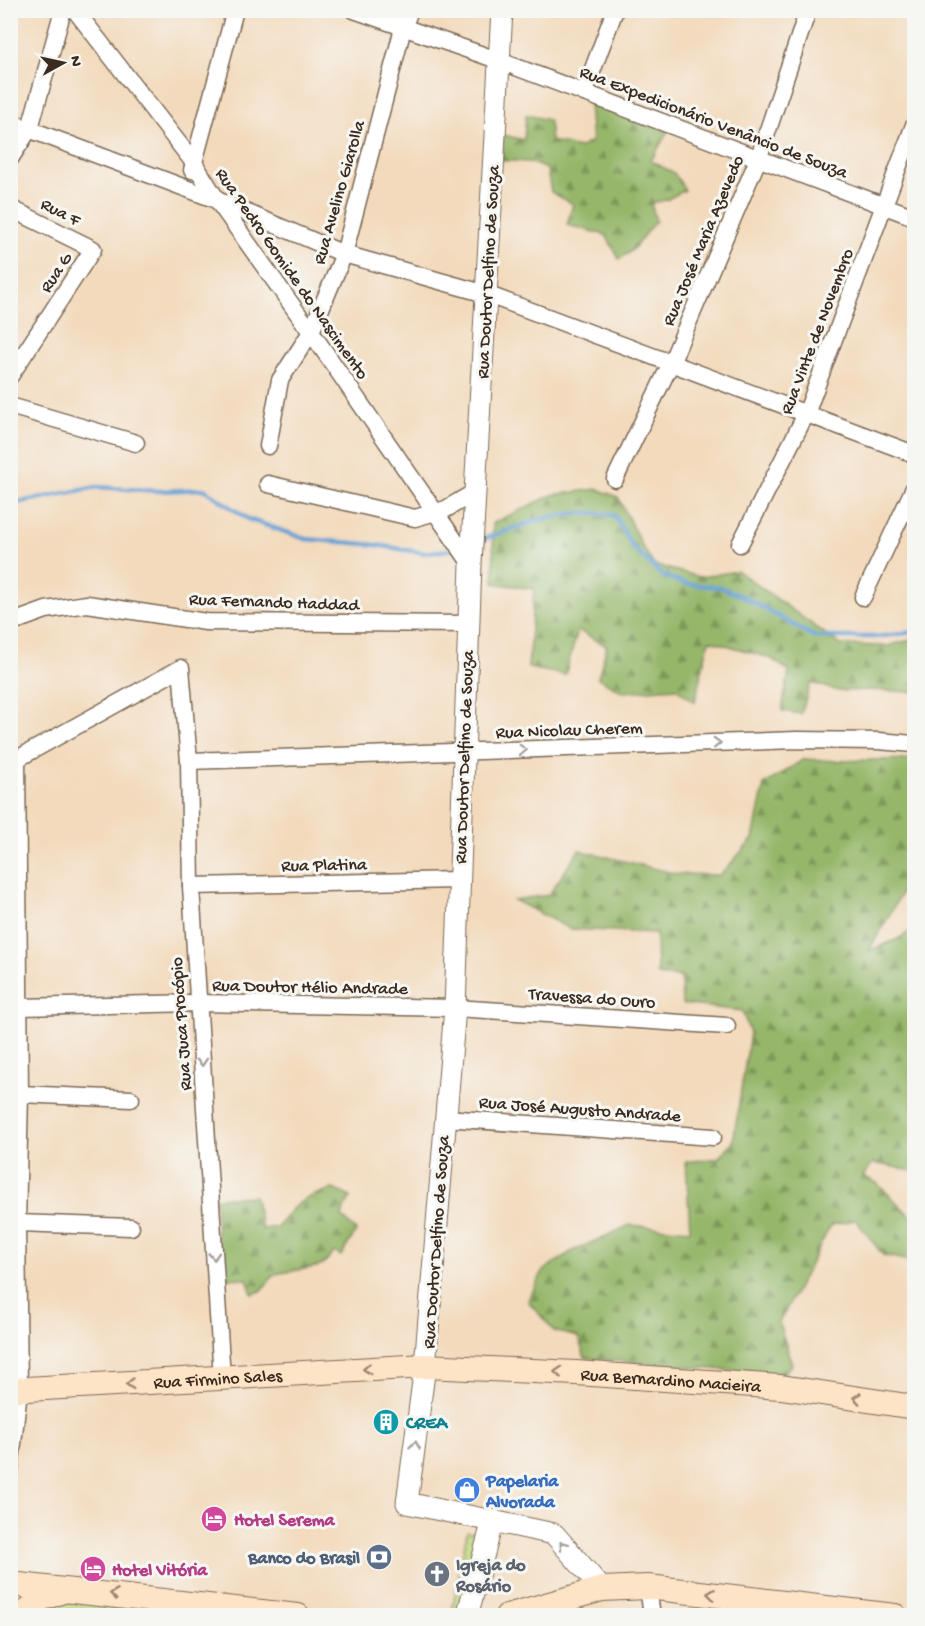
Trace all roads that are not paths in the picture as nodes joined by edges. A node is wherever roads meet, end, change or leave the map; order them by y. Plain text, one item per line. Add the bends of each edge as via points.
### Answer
1 (63, 10) edge
2 (75, 10) edge
3 (235, 10) edge
4 (354, 10) edge
5 (410, 10) edge
6 (502, 10) edge
7 (615, 10) edge
8 (808, 10) edge
9 (403, 28) junction
10 (500, 61) junction
11 (584, 93) junction
12 (10, 122) edge
13 (915, 125) edge
14 (30, 128) junction
15 (759, 157) junction
16 (10, 159) edge
17 (194, 163) junction
18 (186, 188) junction
19 (217, 200) junction
20 (885, 207) junction
21 (10, 208) edge
22 (252, 215) junction
23 (915, 217) edge
24 (242, 235) junction
25 (93, 249) joint
26 (344, 254) junction
27 (486, 294) junction
28 (311, 332) junction
29 (670, 363) junction
30 (10, 376) edge
31 (10, 406) edge
32 (806, 414) junction
33 (136, 443) dead end
34 (268, 446) dead end
35 (915, 454) edge
36 (615, 479) dead end
37 (268, 484) dead end
38 (915, 488) edge
39 (475, 492) junction
40 (435, 513) junction
41 (740, 544) dead end
42 (471, 564) junction
43 (863, 597) dead end
44 (10, 623) edge
45 (469, 624) junction
46 (915, 744) edge
47 (464, 752) junction
48 (189, 761) junction
49 (459, 880) junction
50 (191, 886) junction
51 (198, 1003) junction
52 (20, 1007) junction
53 (455, 1008) junction
54 (727, 1026) dead end
55 (20, 1094) junction
56 (131, 1099) dead end
57 (445, 1118) junction
58 (713, 1137) dead end
59 (17, 1223) junction
60 (131, 1227) dead end
61 (425, 1366) junction
62 (222, 1378) junction
63 (15, 1390) edge
64 (915, 1407) edge
65 (10, 1470) edge
66 (493, 1521) junction
67 (10, 1584) edge
68 (648, 1587) junction
69 (602, 1588) junction
70 (68, 1589) junction
71 (24, 1616) edge
72 (297, 1616) edge
73 (467, 1616) edge
74 (507, 1616) edge
75 (652, 1616) edge
76 (895, 1616) edge

1 - 14 street
2 - 17 street, Rua Pedro Gomide do Nascimento
3 - 17 street
4 - 9 street, Rua Expedicionário Venâncio de Souza
5 - 9 street, Rua Avelino Giarolla
6 - 10 street, Rua Doutor Delfino de Souza
7 - 11 street
8 - 15 street, Rua José Maria Azevedo
9 - 10 street, Rua Expedicionário Venâncio de Souza
9 - 26 street, Rua Avelino Giarolla
10 - 11 street, Rua Expedicionário Venâncio de Souza
10 - 27 street, Rua Doutor Delfino de Souza
11 - 15 street, Rua Expedicionário Venâncio de Souza
12 - 14 street
13 - 20 street, Rua Vinte de Novembro
14 - 16 street
14 - 18 street
15 - 20 street, Rua Expedicionário Venâncio de Souza
15 - 29 street, Rua José Maria Azevedo
17 - 18 street
17 - 19 street, Rua Pedro Gomide do Nascimento
18 - 19 street
19 - 22 street
19 - 24 street, Rua Pedro Gomide do Nascimento
20 - 23 street, Rua Expedicionário Venâncio de Souza
20 - 32 street, Rua Vinte de Novembro
21 - 25 street, Rua F
22 - 24 street via 245,222
22 - 26 street
24 - 28 street, Rua Pedro Gomide do Nascimento
25 - 30 street, Rua G
26 - 27 street
26 - 28 street, Rua Avelino Giarolla
27 - 29 street
27 - 39 street, Rua Doutor Delfino de Souza
28 - 34 street, Rua Avelino Giarolla via 280,380
28 - 40 street, Rua Pedro Gomide do Nascimento
29 - 32 street
29 - 36 street, Rua José Maria Azevedo
31 - 33 street
32 - 35 street
32 - 41 street, Rua Vinte de Novembro
37 - 40 street via 415,518
38 - 43 street
39 - 40 street
39 - 42 street, Rua Doutor Delfino de Souza
40 - 42 street, Rua Pedro Gomide do Nascimento
42 - 45 street, Rua Doutor Delfino de Souza
44 - 45 street, Rua Fernando Haddad via 46,610 87,604 206,622
45 - 47 street, Rua Doutor Delfino de Souza
47 -> 46 street, Rua Nicolau Cherem via 797,740
47 - 48 street, Rua Nicolau Cherem
47 - 49 street, Rua Doutor Delfino de Souza
48 - 50 street, Rua Juca Procópio
48 - 52 street, Rua Juca Procópio via 181,668 16,759
49 - 50 street, Rua Platina
49 - 53 street, Rua Doutor Delfino de Souza
50 - 51 street, Rua Juca Procópio
51 - 52 street, Rua Doutor Hélio Andrade
51 - 53 street, Rua Doutor Hélio Andrade
51 -> 62 street, Rua Juca Procópio
52 - 55 street
53 - 54 street, Travessa do Ouro
53 - 57 street, Rua Doutor Delfino de Souza
55 - 56 street
55 - 59 street
57 - 58 street, Rua José Augusto Andrade
57 - 61 street, Rua Doutor Delfino de Souza
59 - 60 street
59 - 63 street
61 -> 62 main road, Rua Firmino Sales
64 -> 61 main road, Rua Bernardino Macieira via 781,1387
66 -> 61 street, Rua Doutor Delfino de Souza via 407,1503
62 -> 63 main road, Rua Firmino Sales
63 - 65 street
69 -> 66 street via 554,1534
66 - 73 street
67 - 70 main road
68 - 69 main road
68 - 75 street
76 -> 68 main road
69 - 74 main road
70 - 71 main road via 38,1600
72 -> 70 main road

